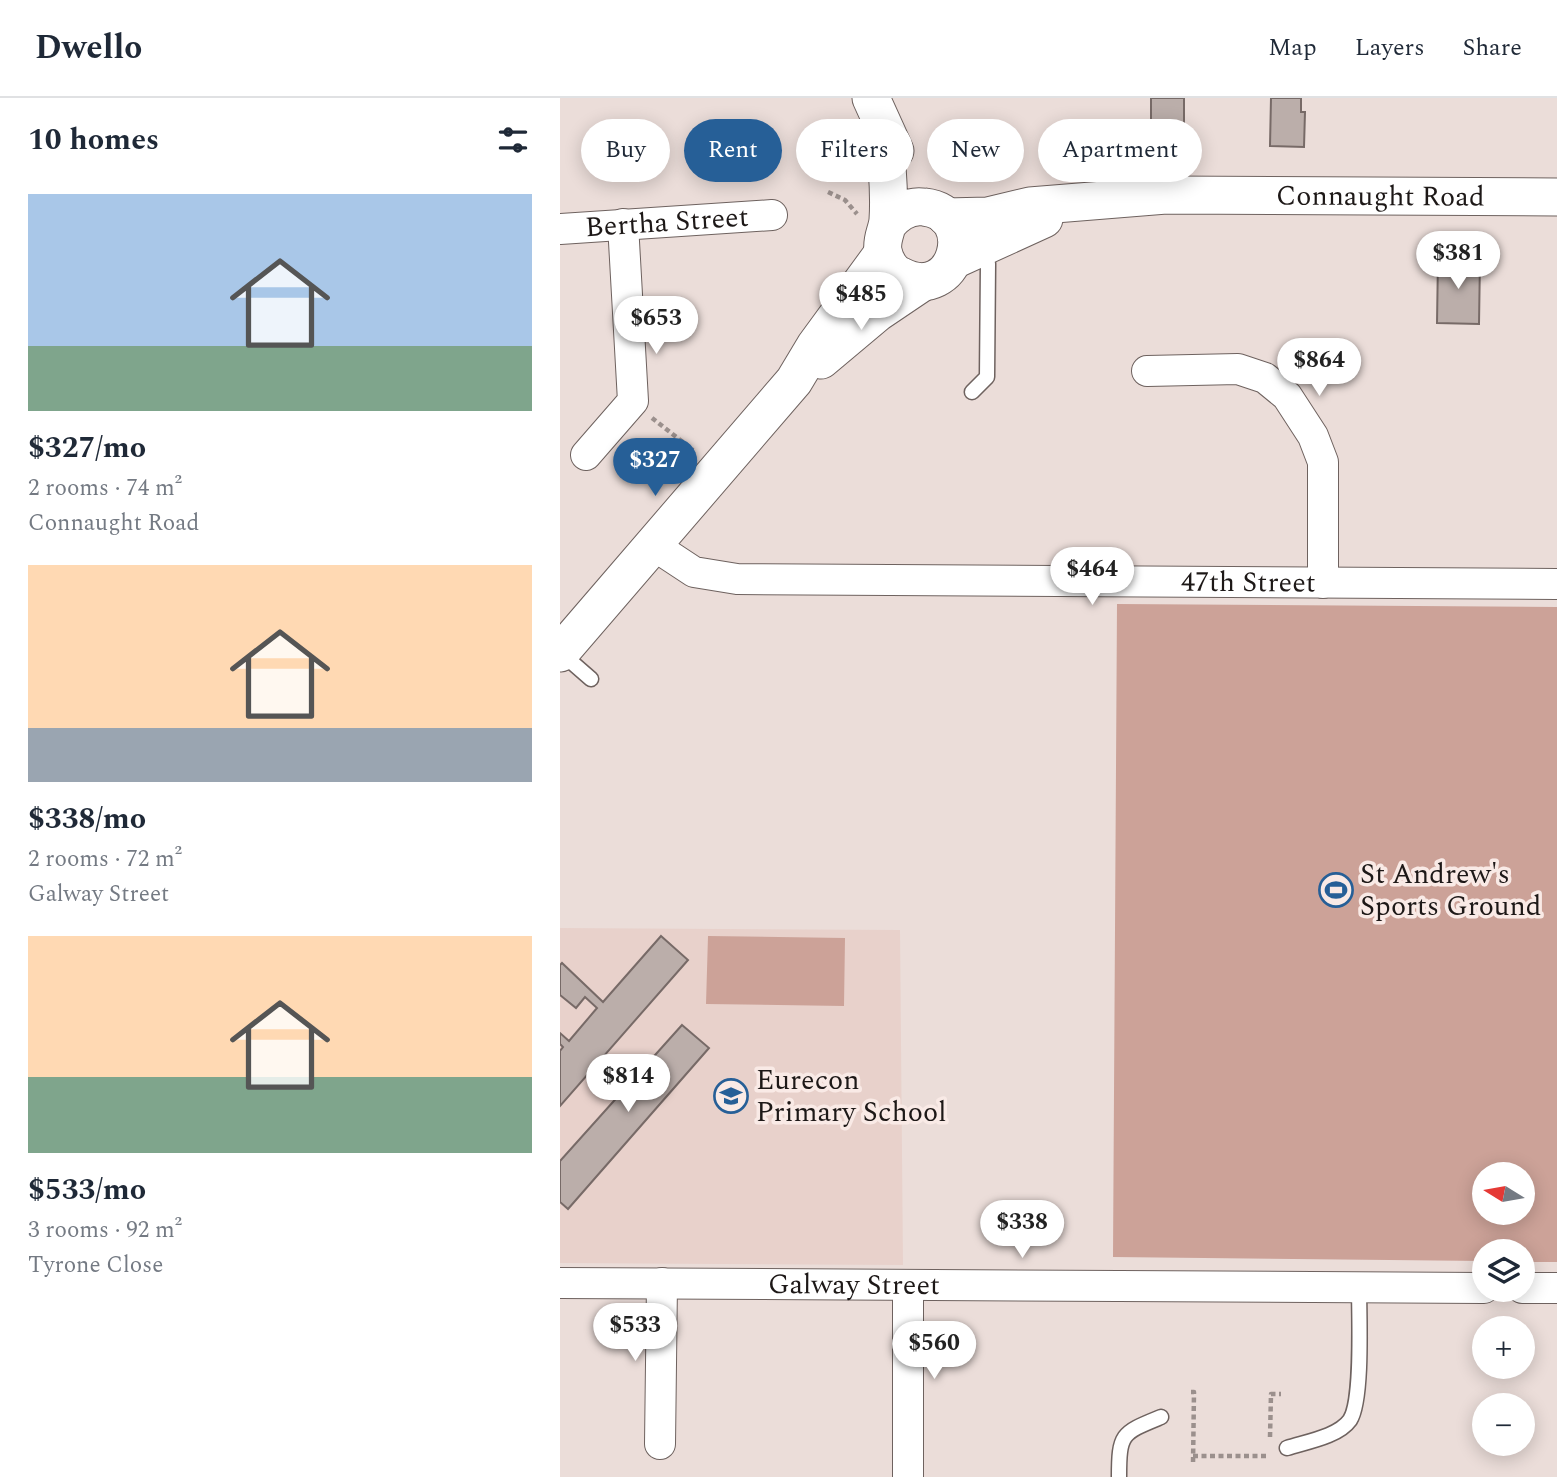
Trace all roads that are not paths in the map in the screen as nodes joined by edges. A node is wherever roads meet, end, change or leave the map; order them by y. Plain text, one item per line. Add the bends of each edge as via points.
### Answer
1 (877, 114) edge
2 (1557, 197) edge
3 (1077, 205) junction
4 (937, 212) junction
5 (772, 215) dead end
6 (623, 224) junction
7 (560, 229) edge
8 (878, 234) junction
9 (969, 253) junction
10 (923, 282) junction
11 (1147, 371) dead end
12 (794, 381) junction
13 (972, 392) dead end
14 (586, 455) dead end
15 (653, 545) junction
16 (1323, 583) junction
17 (1557, 584) edge
18 (560, 652) edge
19 (591, 679) dead end
20 (560, 1283) edge
21 (662, 1283) junction
22 (908, 1285) junction
23 (1359, 1287) junction
24 (1472, 1288) edge
25 (1535, 1288) edge
26 (1557, 1289) edge
27 (1161, 1417) dead end
28 (660, 1444) dead end
29 (1287, 1448) dead end
30 (908, 1477) edge
31 (1119, 1477) edge

1 - 4 street
1 - 8 street via 889,184
2 - 3 street, Connaught Road via 1195,195
3 - 4 street, Connaught Road via 1047,205 988,216
3 - 9 street, Connaught Road
4 - 8 street via 909,208
4 - 9 street
5 - 6 street, Bertha Street
6 - 7 street, Bertha Street
6 - 14 street via 633,401
8 - 10 street via 896,274
8 - 12 street
9 - 10 street
9 - 13 lane via 988,264 988,377
10 - 12 street
11 - 16 street via 1238,369 1265,378 1287,396 1313,436 1323,462
12 - 15 street
15 - 16 street, 47th Street via 694,572 737,579
15 - 18 street
16 - 17 street, 47th Street
18 - 19 lane
20 - 21 street, Galway Street
21 - 22 street, Galway Street
21 - 28 street
22 - 23 street, Galway Street
22 - 30 street
23 - 24 street, Galway Street
23 - 29 lane via 1357,1386 1350,1420 1339,1430
25 - 26 street
27 - 31 lane via 1123,1436

